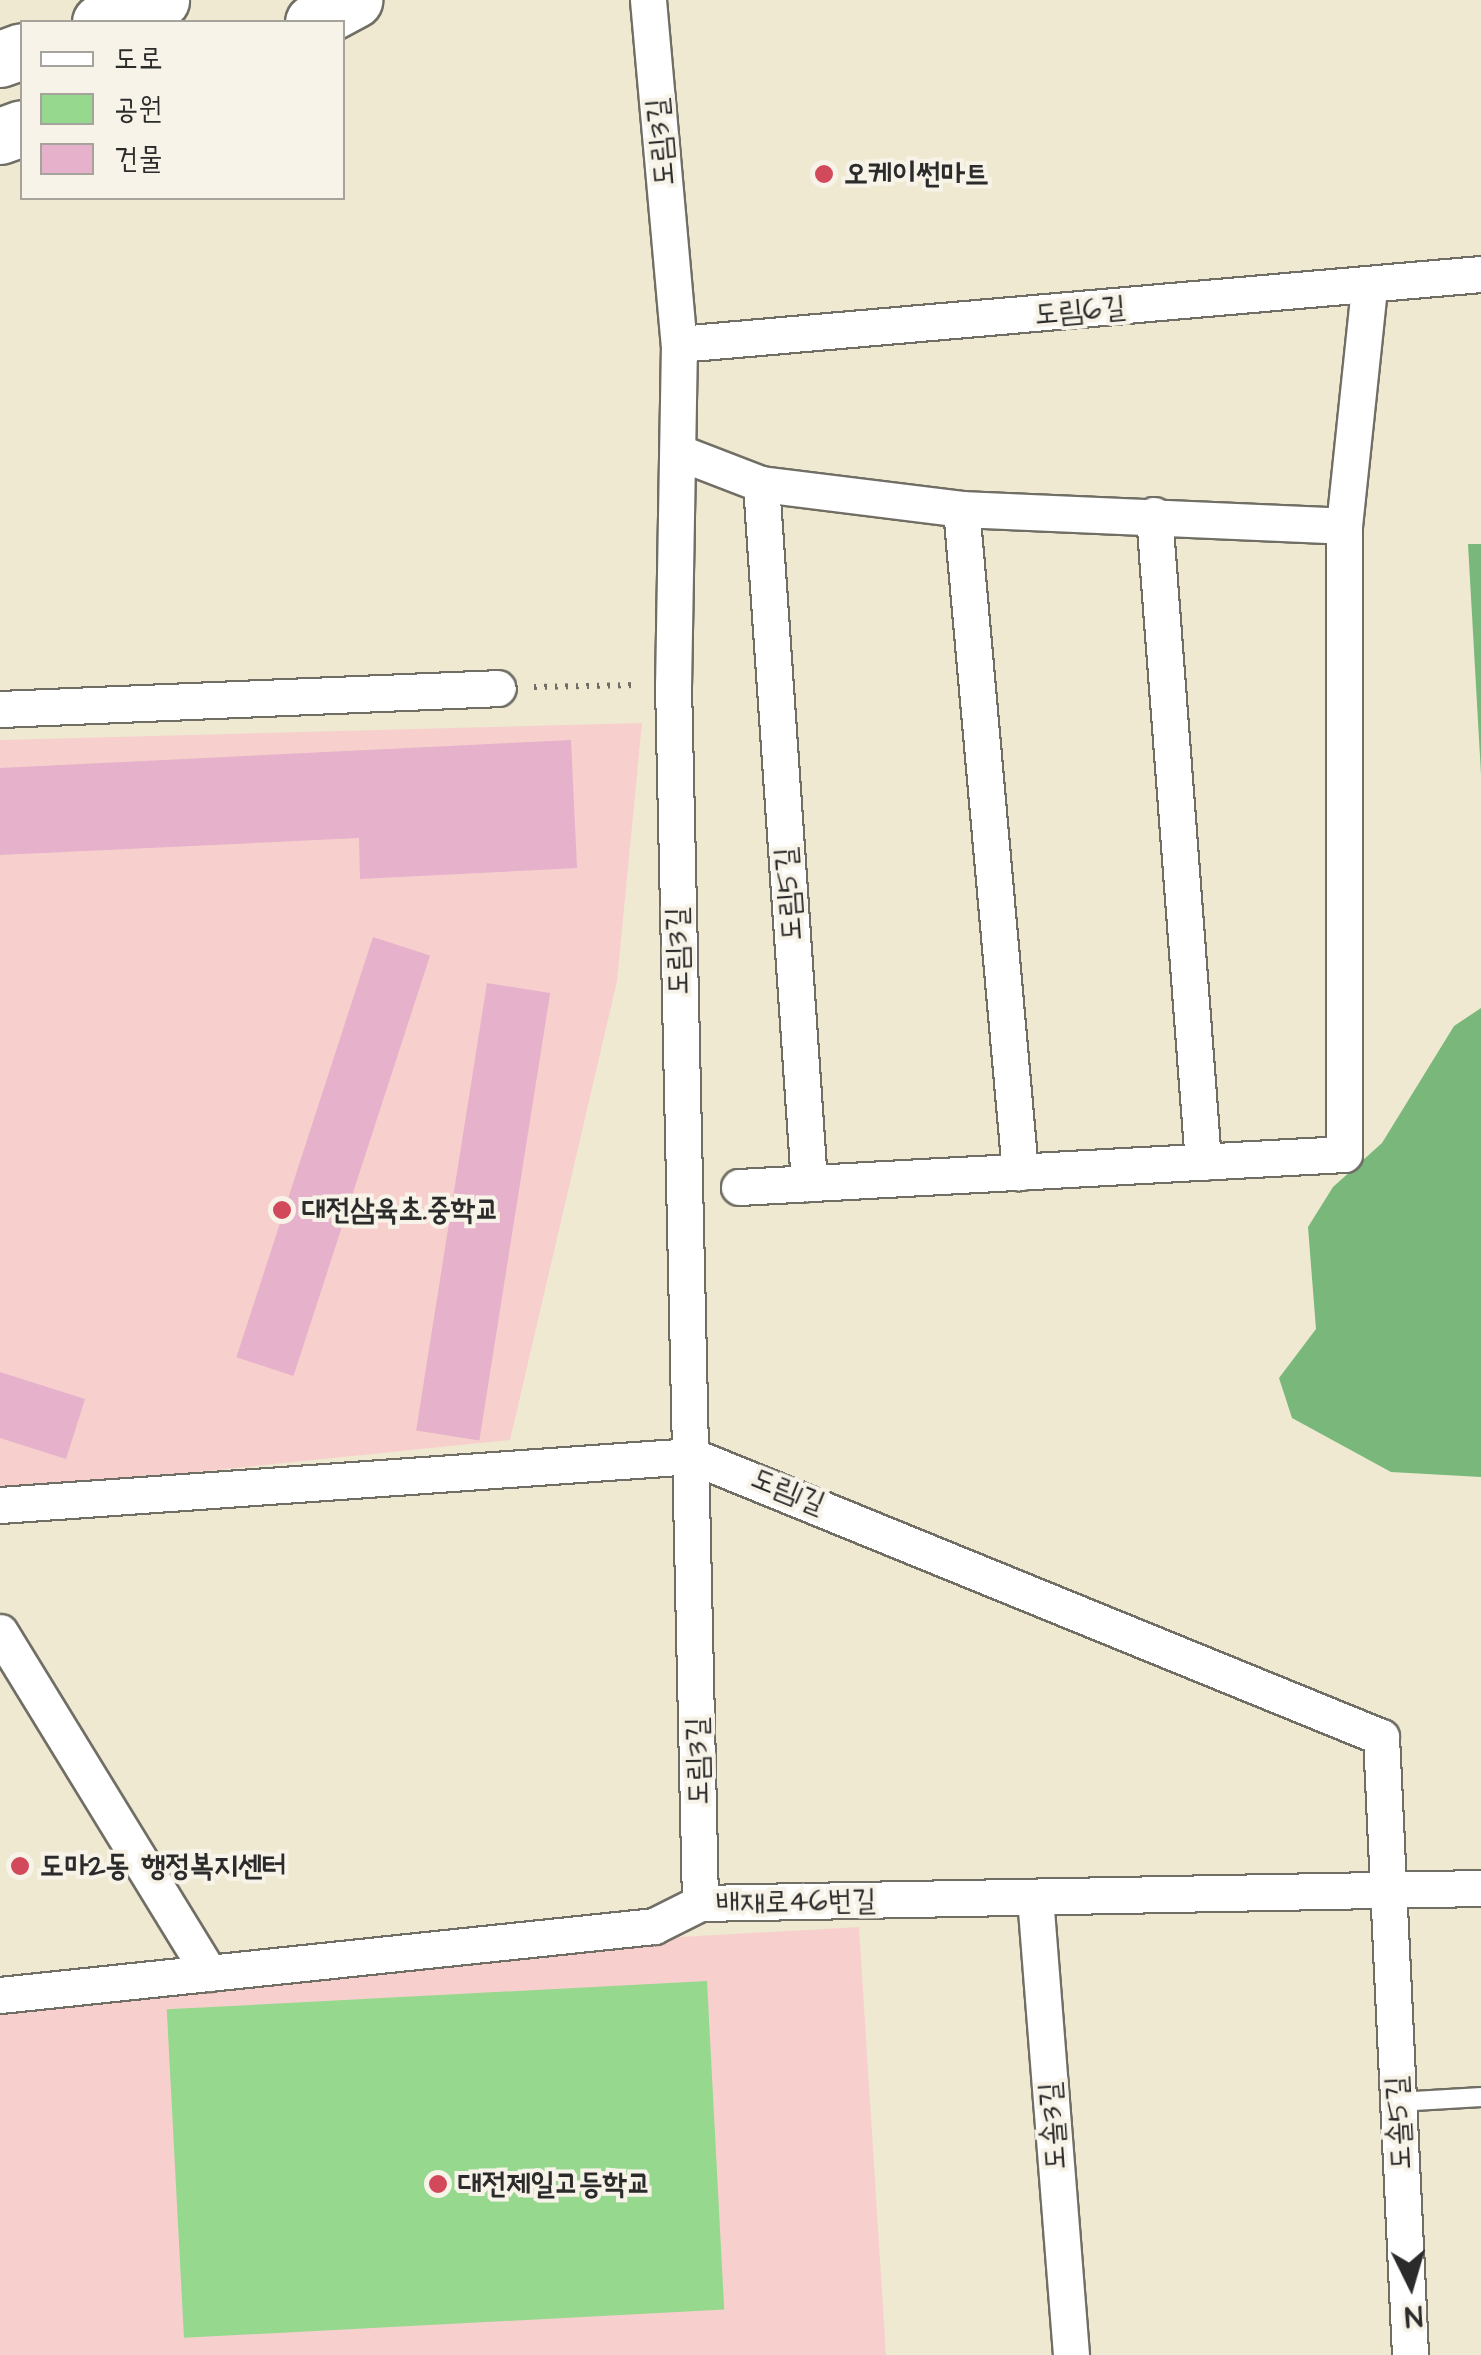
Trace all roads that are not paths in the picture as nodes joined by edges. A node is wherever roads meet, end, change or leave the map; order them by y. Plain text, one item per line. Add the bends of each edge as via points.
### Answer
1 (161, 0) edge
2 (354, 0) edge
3 (648, 0) edge
4 (106, 20) edge
5 (318, 20) edge
6 (1481, 274) edge
7 (1369, 287) junction
8 (679, 344) junction
9 (678, 452) junction
10 (761, 484) junction
11 (960, 509) junction
12 (1154, 515) junction
13 (1344, 526) junction
14 (498, 688) road end
15 (0, 710) edge
16 (1203, 1162) junction
17 (1020, 1172) junction
18 (808, 1183) junction
19 (739, 1187) dead end
20 (692, 1456) junction
21 (0, 1505) edge
22 (0, 1632) edge
23 (1481, 1888) edge
24 (1389, 1890) junction
25 (1035, 1897) junction
26 (700, 1903) junction
27 (209, 1973) junction
28 (0, 1995) edge
29 (1481, 2096) edge
30 (1398, 2102) junction
31 (1071, 2355) edge
32 (1410, 2355) edge

1 - 4 main road
2 - 5 main road
3 - 8 street, 도림3길
6 - 7 street, 도림6길
7 - 8 street, 도림6길
7 - 13 street
8 - 9 street, 도림3길
9 - 10 street
9 - 20 street, 도림3길 via 673,684
10 - 11 street
10 - 18 street, 도림5길
11 - 12 street
11 - 17 street
12 - 13 street
12 - 16 street
13 - 16 street via 1344,1154
14 - 15 street
16 - 17 street
17 - 18 street
18 - 19 street
20 - 21 street, 도림1길
20 - 24 street, 도림1길 via 1381,1737
20 - 26 street, 도림3길
22 - 27 street
23 - 24 street, 배재로46번길
24 - 25 street, 배재로46번길
24 - 30 street, 도솔5길
25 - 26 street, 배재로46번길
25 - 31 street, 도솔3길
26 - 27 street, 배재로46번길 via 654,1926
27 - 28 street, 배재로46번길
29 - 30 lane
30 - 32 street, 도솔5길

